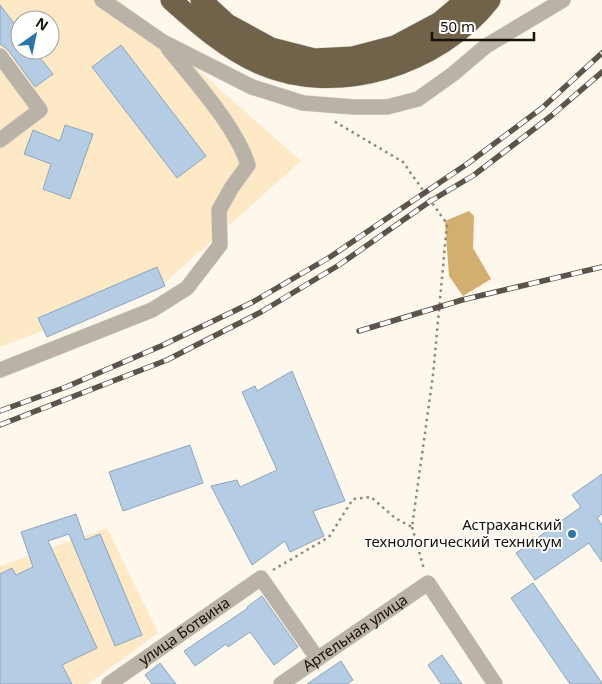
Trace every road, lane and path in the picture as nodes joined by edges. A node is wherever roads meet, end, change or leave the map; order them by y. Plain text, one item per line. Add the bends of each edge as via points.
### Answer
1 (102, 0) edge
2 (171, 0) edge
3 (201, 0) edge
4 (466, 0) edge
5 (490, 0) edge
6 (563, 0) edge
7 (163, 42) junction
8 (0, 56) edge
9 (328, 118) dead end
10 (0, 140) edge
11 (0, 370) edge
12 (412, 528) junction
13 (261, 578) junction
14 (428, 582) junction
15 (316, 658) junction
16 (118, 681) edge
17 (281, 684) edge
18 (495, 684) edge

1 - 7 street
2 - 5 highway via 217,40 261,65 308,77 356,76 403,63 450,39
3 - 4 highway via 227,24 272,48 314,59 354,57 395,46 440,22
6 - 7 street via 486,46 418,99 387,107 303,103 252,87
7 - 11 street via 244,150 248,165 219,210 220,245 187,288 152,310
8 - 10 street via 40,110
9 - 12 path via 404,162 447,224 433,376
12 - 13 path via 394,518 371,496 353,499 329,537
12 - 14 path
13 - 15 street
13 - 16 street, улица Ботвина
14 - 15 street, Артельная улица
14 - 18 street
15 - 17 street, Артельная улица

